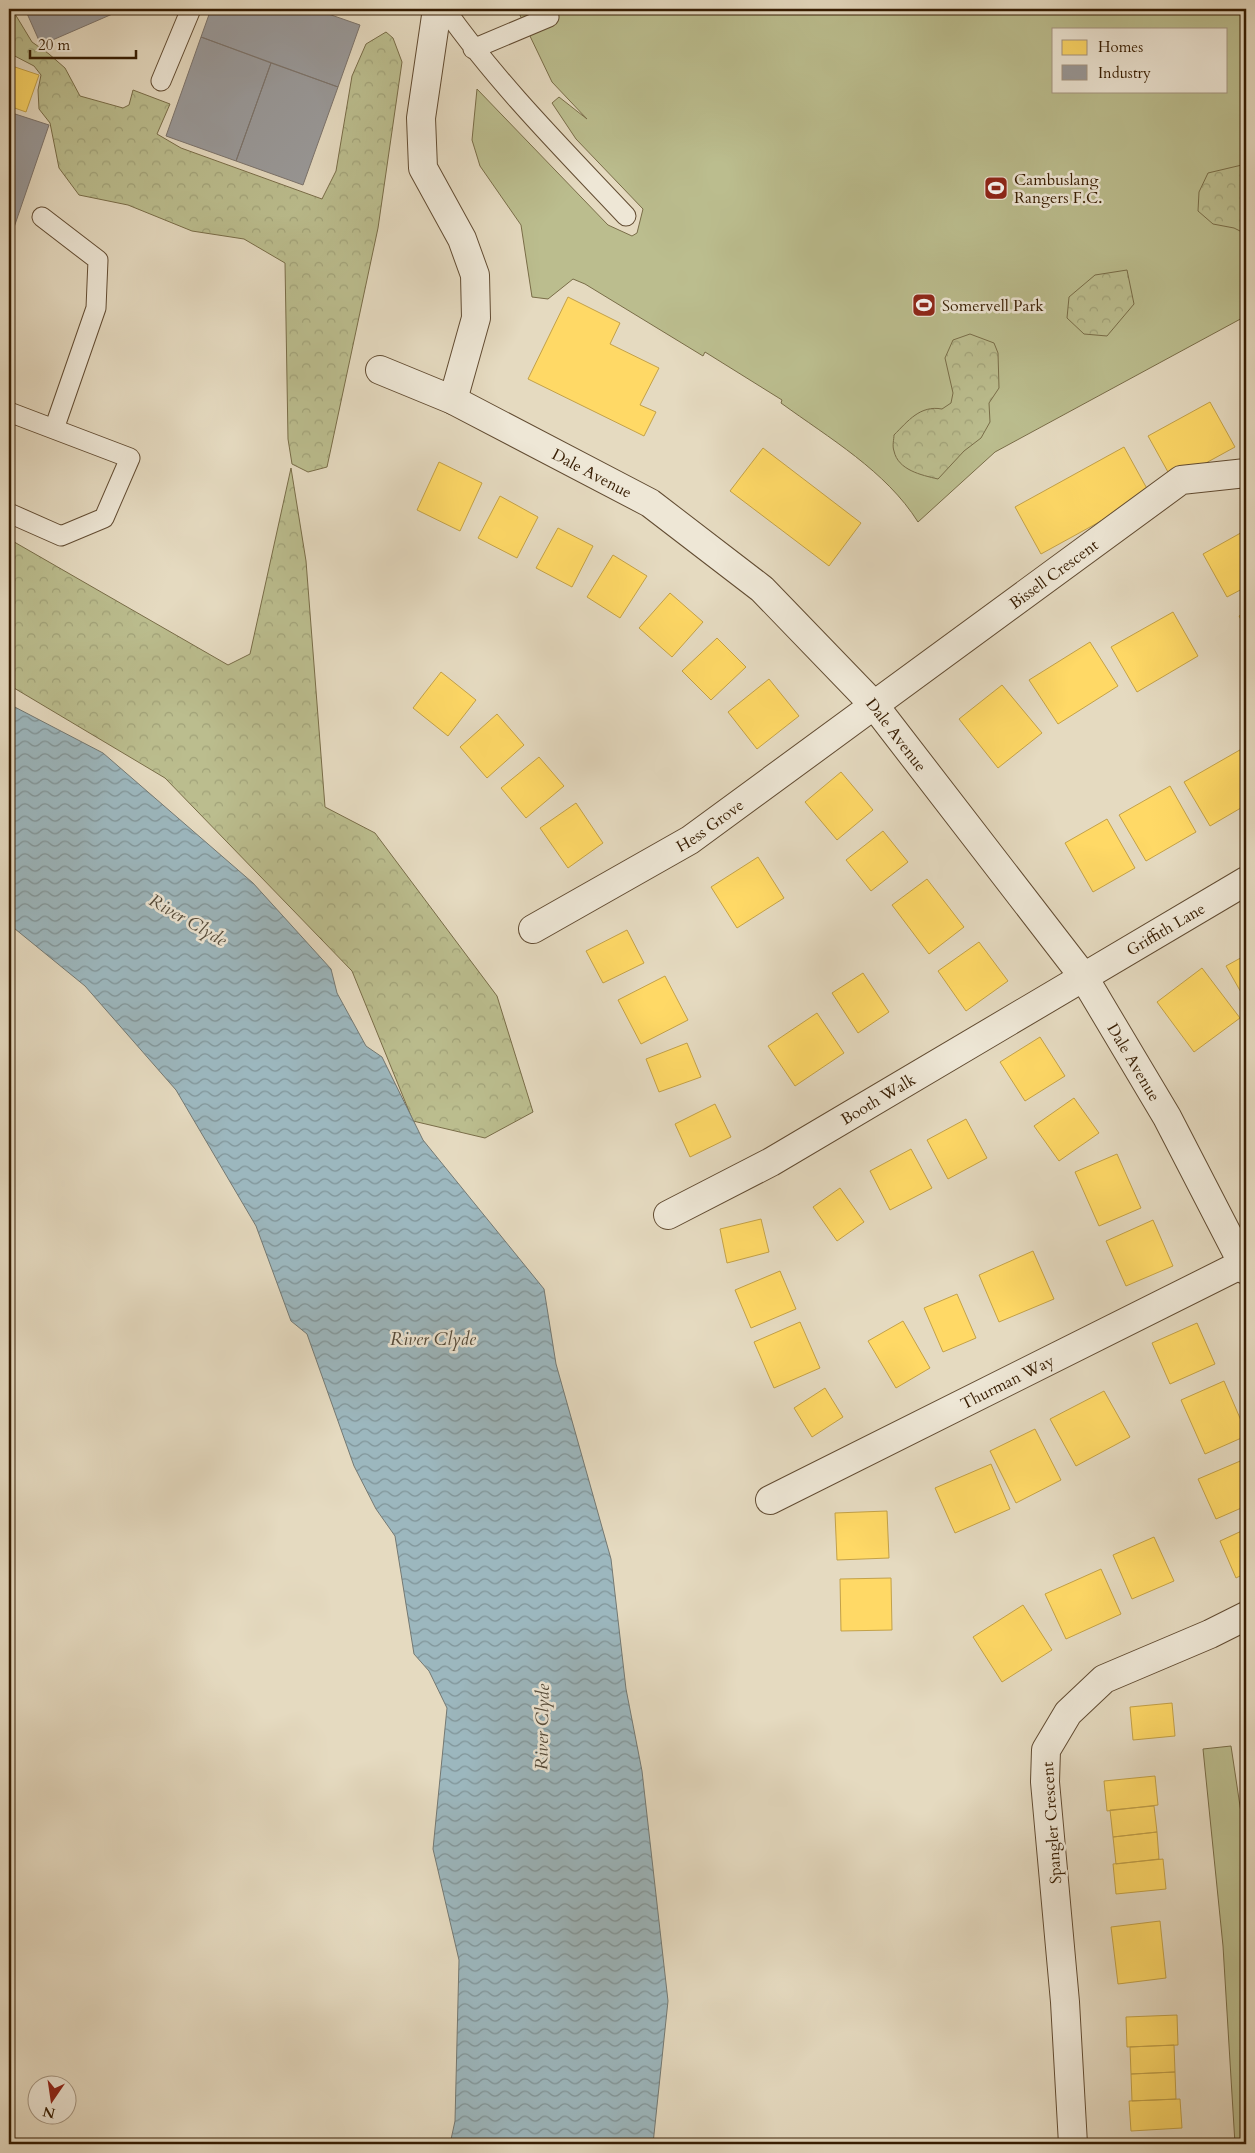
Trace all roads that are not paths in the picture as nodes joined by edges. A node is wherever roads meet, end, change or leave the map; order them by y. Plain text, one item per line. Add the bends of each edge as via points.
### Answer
1 (191, 9) edge
2 (437, 9) edge
3 (445, 9) edge
4 (549, 18) dead end
5 (473, 49) junction
6 (161, 81) dead end
7 (626, 216) dead end
8 (42, 217) dead end
9 (380, 370) dead end
10 (453, 400) junction
11 (9, 412) edge
12 (54, 429) junction
13 (1246, 472) edge
14 (9, 514) edge
15 (874, 705) junction
16 (1246, 881) edge
17 (533, 929) dead end
18 (1083, 976) junction
19 (668, 1215) dead end
20 (1245, 1265) edge
21 (770, 1500) dead end
22 (1246, 1616) edge
23 (1072, 2144) edge

1 - 6 lane
2 - 10 street via 421,118 423,168 462,239 475,275 476,318
3 - 5 lane
4 - 5 lane
5 - 7 lane
8 - 12 lane via 98,260 96,308
9 - 10 street, Dale Avenue
10 - 15 street, Dale Avenue via 650,503 762,589
11 - 12 lane
12 - 14 lane via 130,458 104,518 61,536
13 - 15 street, Bissell Crescent via 1182,480
15 - 17 street, Hess Grove via 690,840
15 - 18 street, Dale Avenue
16 - 18 street, Griffith Lane
18 - 19 street, Booth Walk via 771,1162
18 - 20 street, Dale Avenue via 1168,1117
20 - 21 street, Thurman Way
22 - 23 street, Spangler Crescent via 1104,1679 1068,1713 1046,1750 1045,1782 1065,2002

